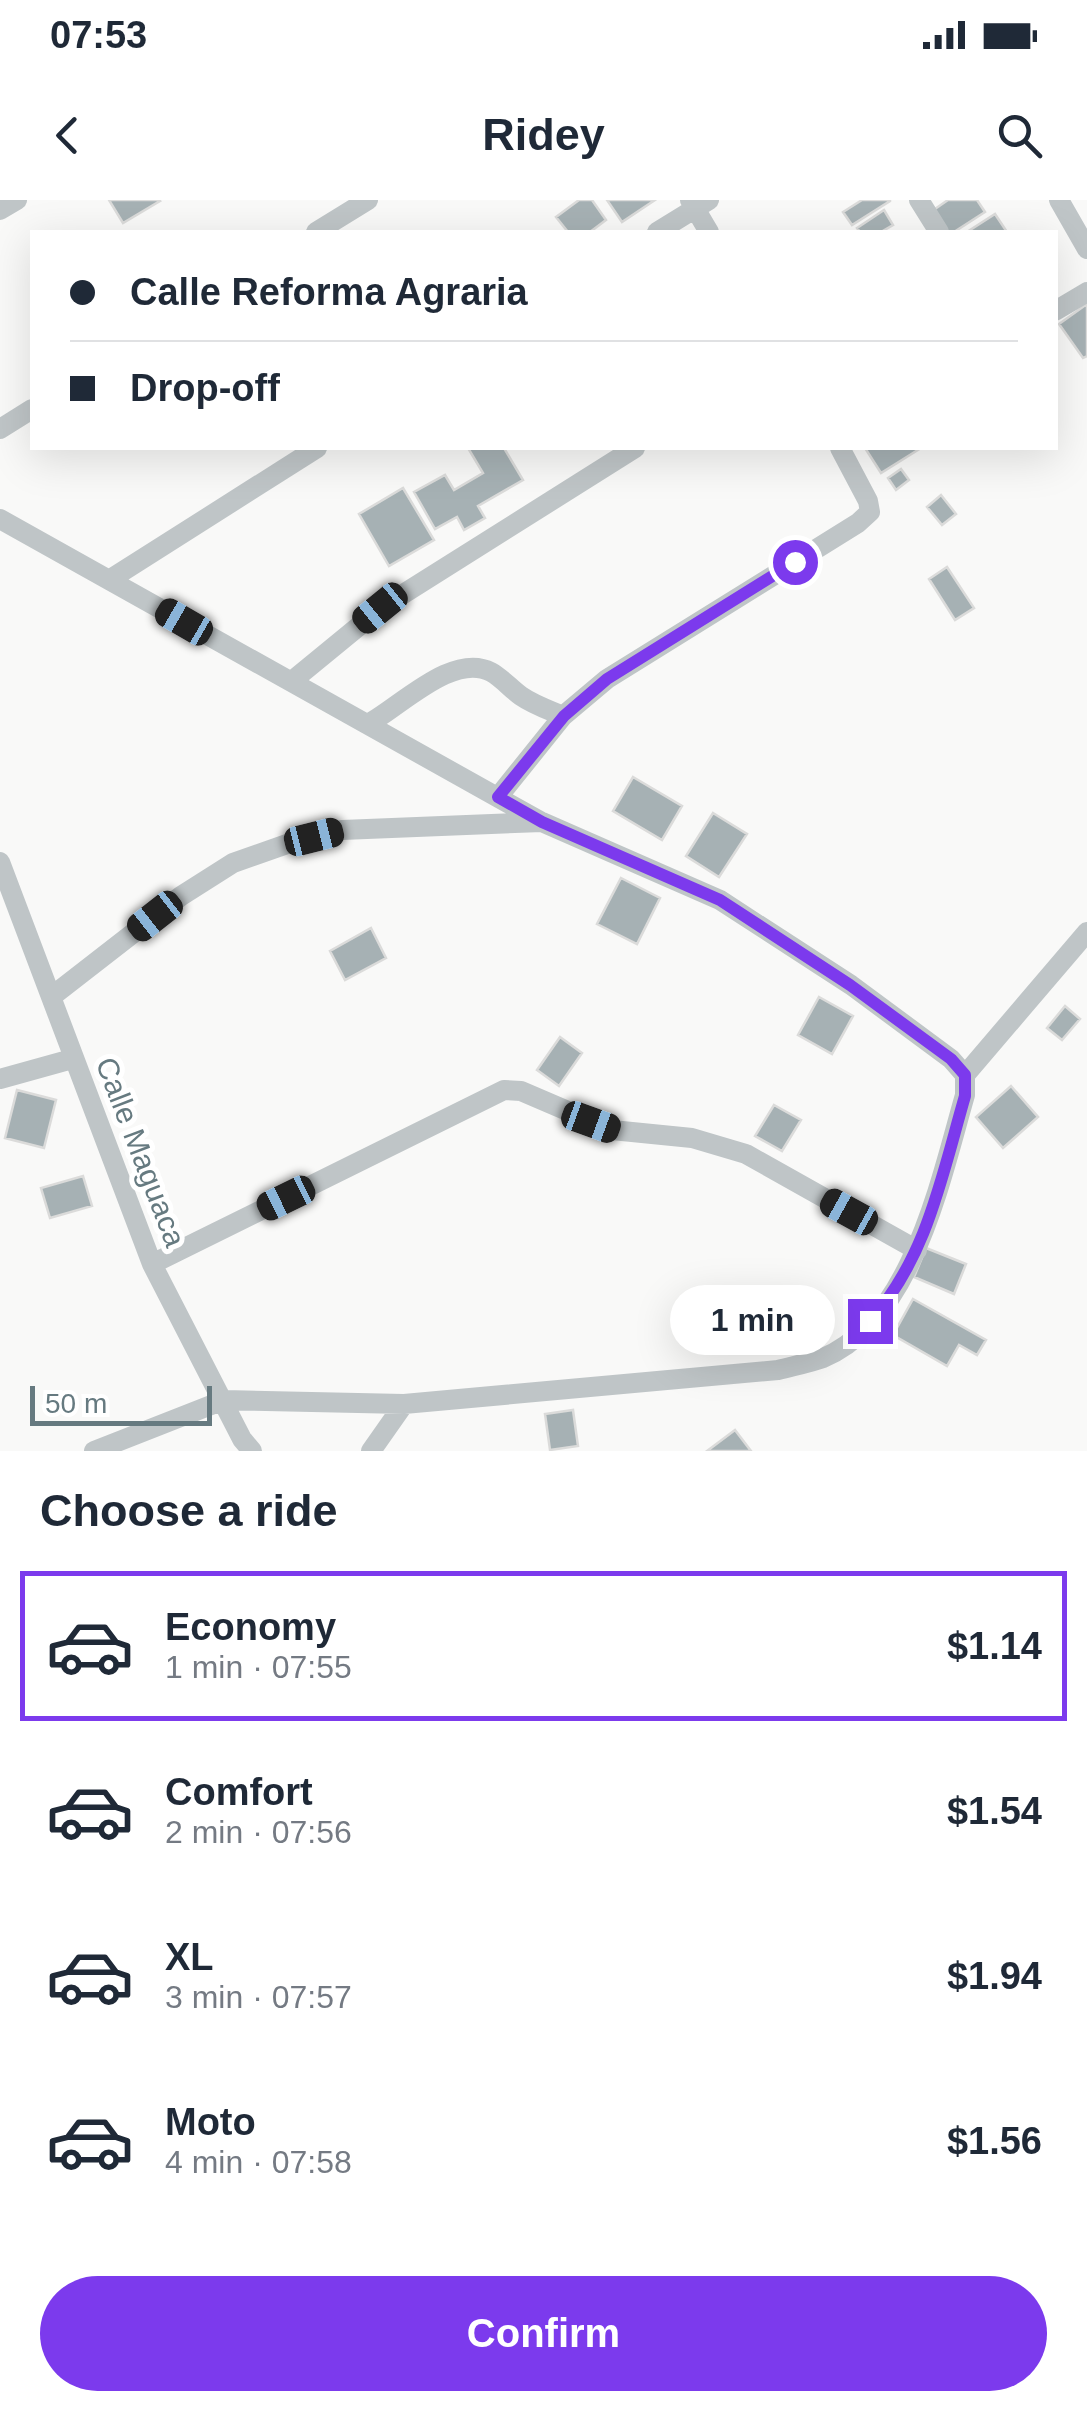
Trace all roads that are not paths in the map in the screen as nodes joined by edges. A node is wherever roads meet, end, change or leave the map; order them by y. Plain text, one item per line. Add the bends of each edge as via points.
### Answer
1 (17, 200) edge
2 (368, 200) edge
3 (919, 200) edge
4 (1058, 200) edge
5 (698, 203) edge
6 (0, 210) edge
7 (319, 230) edge
8 (660, 230) edge
9 (708, 230) edge
10 (937, 230) edge
11 (1087, 249) edge
12 (1087, 292) edge
13 (1058, 309) edge
14 (30, 410) edge
15 (0, 430) edge
16 (314, 450) edge
17 (633, 450) edge
18 (841, 450) edge
19 (0, 519) edge
20 (108, 580) junction
21 (292, 681) junction
22 (564, 716) junction
23 (368, 724) junction
24 (498, 797) junction
25 (542, 822) junction
26 (0, 862) edge
27 (1087, 932) edge
28 (52, 997) junction
29 (72, 1059) junction
30 (965, 1075) junction
31 (0, 1080) edge
32 (917, 1250) junction
33 (152, 1264) junction
34 (224, 1400) junction
35 (404, 1404) junction
36 (94, 1451) edge
37 (252, 1451) edge
38 (371, 1451) edge

1 - 6 street
2 - 7 street
3 - 10 street
4 - 11 street
5 - 8 street
5 - 9 street
12 - 13 street
14 - 15 street
16 - 20 street
17 - 21 street via 380,608
18 - 22 street via 868,501 870,512 858,524 607,679
19 - 20 street
20 - 21 street
21 - 23 street
22 - 23 street via 474,666 443,675
22 - 24 street
23 - 24 street
24 - 25 street
25 - 28 street via 342,830 287,844 233,864 181,896
25 - 30 street via 720,900 850,985
26 - 28 street, Calle Maguaca
27 - 30 street
28 - 29 street, Calle Maguaca
29 - 31 street
29 - 33 street, Calle Maguaca
30 - 32 street via 965,1096
32 - 33 street via 746,1154 692,1138 612,1130 504,1090
32 - 35 street via 884,1306 825,1357 778,1370
33 - 34 street, Calle Maguaca
34 - 35 street
34 - 36 street
34 - 37 street, Calle Maguaca
35 - 38 street

